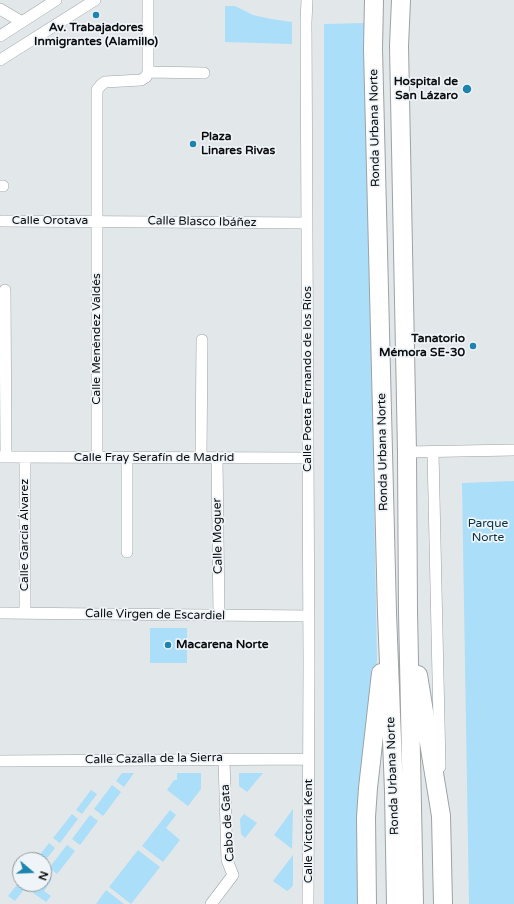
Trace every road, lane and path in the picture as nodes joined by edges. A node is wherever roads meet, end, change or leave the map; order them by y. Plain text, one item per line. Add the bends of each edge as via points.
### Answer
1 (56, 0) edge
2 (95, 0) edge
3 (148, 0) edge
4 (307, 0) edge
5 (374, 0) edge
6 (401, 0) edge
7 (0, 9) edge
8 (22, 22) junction
9 (0, 36) edge
10 (0, 60) edge
11 (148, 72) junction
12 (204, 73) dead end
13 (2, 221) dead end
14 (98, 221) junction
15 (307, 223) junction
16 (5, 290) dead end
17 (202, 340) dead end
18 (514, 450) edge
19 (407, 452) junction
20 (433, 452) junction
21 (3, 458) edge
22 (25, 458) junction
23 (97, 458) junction
24 (127, 458) junction
25 (201, 458) junction
26 (217, 458) junction
27 (308, 458) junction
28 (127, 552) dead end
29 (408, 612) junction
30 (0, 613) edge
31 (25, 613) junction
32 (387, 613) junction
33 (219, 615) junction
34 (309, 616) junction
35 (224, 758) junction
36 (308, 759) junction
37 (0, 761) edge
38 (441, 816) junction
39 (211, 904) edge
40 (308, 904) edge
41 (367, 904) edge
42 (396, 904) edge
43 (414, 904) edge
44 (443, 904) edge

1 - 8 street
2 - 10 street
3 - 11 street
4 - 15 street, Calle Poeta Fernando de los Ríos
5 - 32 main road, Ronda Urbana Norte via 373,49
6 - 19 main road, Ronda Urbana Norte via 399,46
7 - 8 street
8 - 9 street
11 - 12 street
11 - 14 street, Calle Menéndez Valdés via 141,80 105,82 98,90
13 - 14 street, Calle Orotava
14 - 15 street, Calle Blasco Ibáñez
14 - 23 street, Calle Menéndez Valdés
15 - 27 street, Calle Poeta Fernando de los Ríos
16 - 21 street
17 - 25 street
18 - 20 street
19 - 20 street
19 - 29 main road, Ronda Urbana Norte
20 - 38 street
21 - 22 street, Calle Fray Serafín de Madrid
22 - 23 street, Calle Fray Serafín de Madrid
22 - 31 street, Calle García Álvarez
23 - 24 street, Calle Fray Serafín de Madrid
24 - 25 street, Calle Fray Serafín de Madrid
24 - 28 street
25 - 26 street, Calle Fray Serafín de Madrid
26 - 27 street, Calle Fray Serafín de Madrid
26 - 33 street, Calle Moguer
27 - 34 street, Calle Poeta Fernando de los Ríos
29 - 38 main road
29 - 43 main road, Ronda Urbana Norte
30 - 31 street, Calle Virgen de Escardiel
31 - 33 street, Calle Virgen de Escardiel
32 - 41 main road via 367,802
32 - 42 main road, Ronda Urbana Norte
33 - 34 street, Calle Virgen de Escardiel
34 - 36 street, Calle Poeta Fernando de los Ríos
35 - 36 street, Calle Cazalla de la Sierra
35 - 37 street, Calle Cazalla de la Sierra
35 - 39 street, Cabo de Gata via 227,860 233,875
36 - 40 street, Calle Victoria Kent
38 - 44 main road

